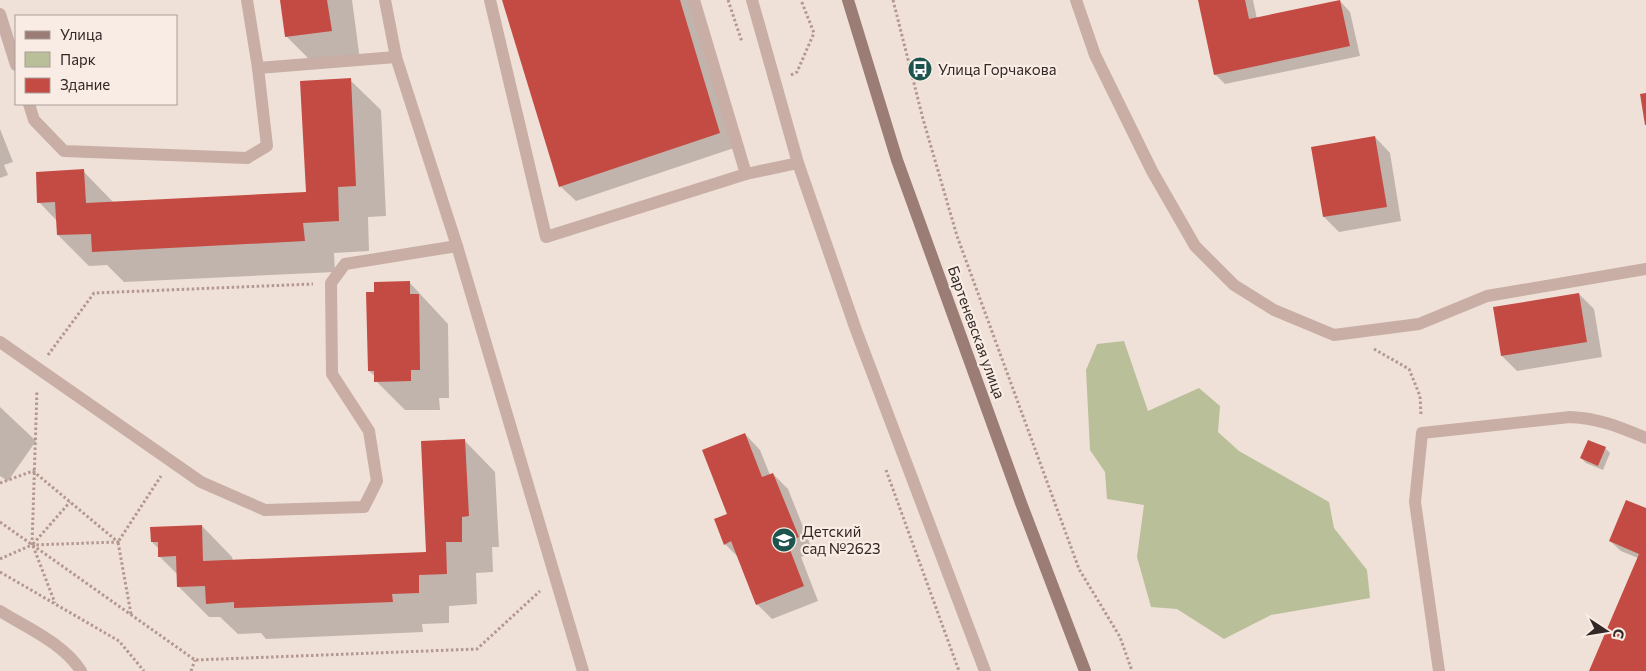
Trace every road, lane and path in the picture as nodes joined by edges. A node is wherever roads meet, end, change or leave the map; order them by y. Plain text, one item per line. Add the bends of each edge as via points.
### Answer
1 (247, 0) edge
2 (385, 0) edge
3 (490, 0) edge
4 (694, 0) edge
5 (752, 0) edge
6 (801, 0) edge
7 (848, 0) edge
8 (893, 0) edge
9 (1076, 0) edge
10 (0, 14) edge
11 (396, 57) junction
12 (15, 62) edge
13 (258, 68) junction
14 (776, 82) junction
15 (29, 105) edge
16 (798, 163) junction
17 (746, 174) junction
18 (457, 246) junction
19 (1646, 269) edge
20 (332, 284) junction
21 (0, 342) edge
22 (1367, 346) dead end
23 (38, 369) junction
24 (1422, 433) junction
25 (1646, 438) edge
26 (171, 460) junction
27 (33, 471) junction
28 (0, 483) edge
29 (70, 502) junction
30 (0, 522) edge
31 (118, 542) junction
32 (32, 545) junction
33 (0, 559) edge
34 (0, 572) edge
35 (555, 577) junction
36 (55, 604) junction
37 (0, 612) edge
38 (130, 614) junction
39 (195, 660) junction
40 (81, 671) edge
41 (144, 671) edge
42 (191, 671) edge
43 (583, 671) edge
44 (985, 671) edge
45 (1085, 671) edge
46 (1132, 671) edge
47 (1439, 671) edge

1 - 13 street
2 - 11 street
3 - 17 street via 546,237
4 - 17 street
5 - 14 street
6 - 14 path via 814,33 797,72
7 - 45 main road, Бартеневская улица via 897,160
8 - 46 path via 922,119 957,236 1079,569 1120,637
9 - 19 street via 1095,55 1152,171 1195,246 1234,285 1274,310 1334,335 1419,324 1486,296
10 - 12 street
11 - 13 street
11 - 18 street
13 - 15 street via 267,146 247,158 64,151 34,120
14 - 16 street
16 - 17 street
16 - 44 street via 856,330
18 - 20 street via 345,264
18 - 35 street
20 - 23 path via 94,293
20 - 26 street via 332,374 369,431 373,456 376,481 364,507 265,510 201,482
21 - 23 street
22 - 24 path via 1409,369 1420,396
23 - 26 street
23 - 27 path
24 - 25 street via 1570,417 1608,422
24 - 47 street via 1415,502
26 - 31 path
27 - 28 path
27 - 29 path
27 - 32 path
29 - 31 path
29 - 32 path
30 - 32 path
31 - 32 path
31 - 38 path
32 - 33 path
32 - 36 path
32 - 38 path
34 - 36 path
35 - 39 path via 476,649
35 - 43 street
36 - 41 path via 119,641
37 - 40 street via 56,645
38 - 39 path
39 - 42 path

